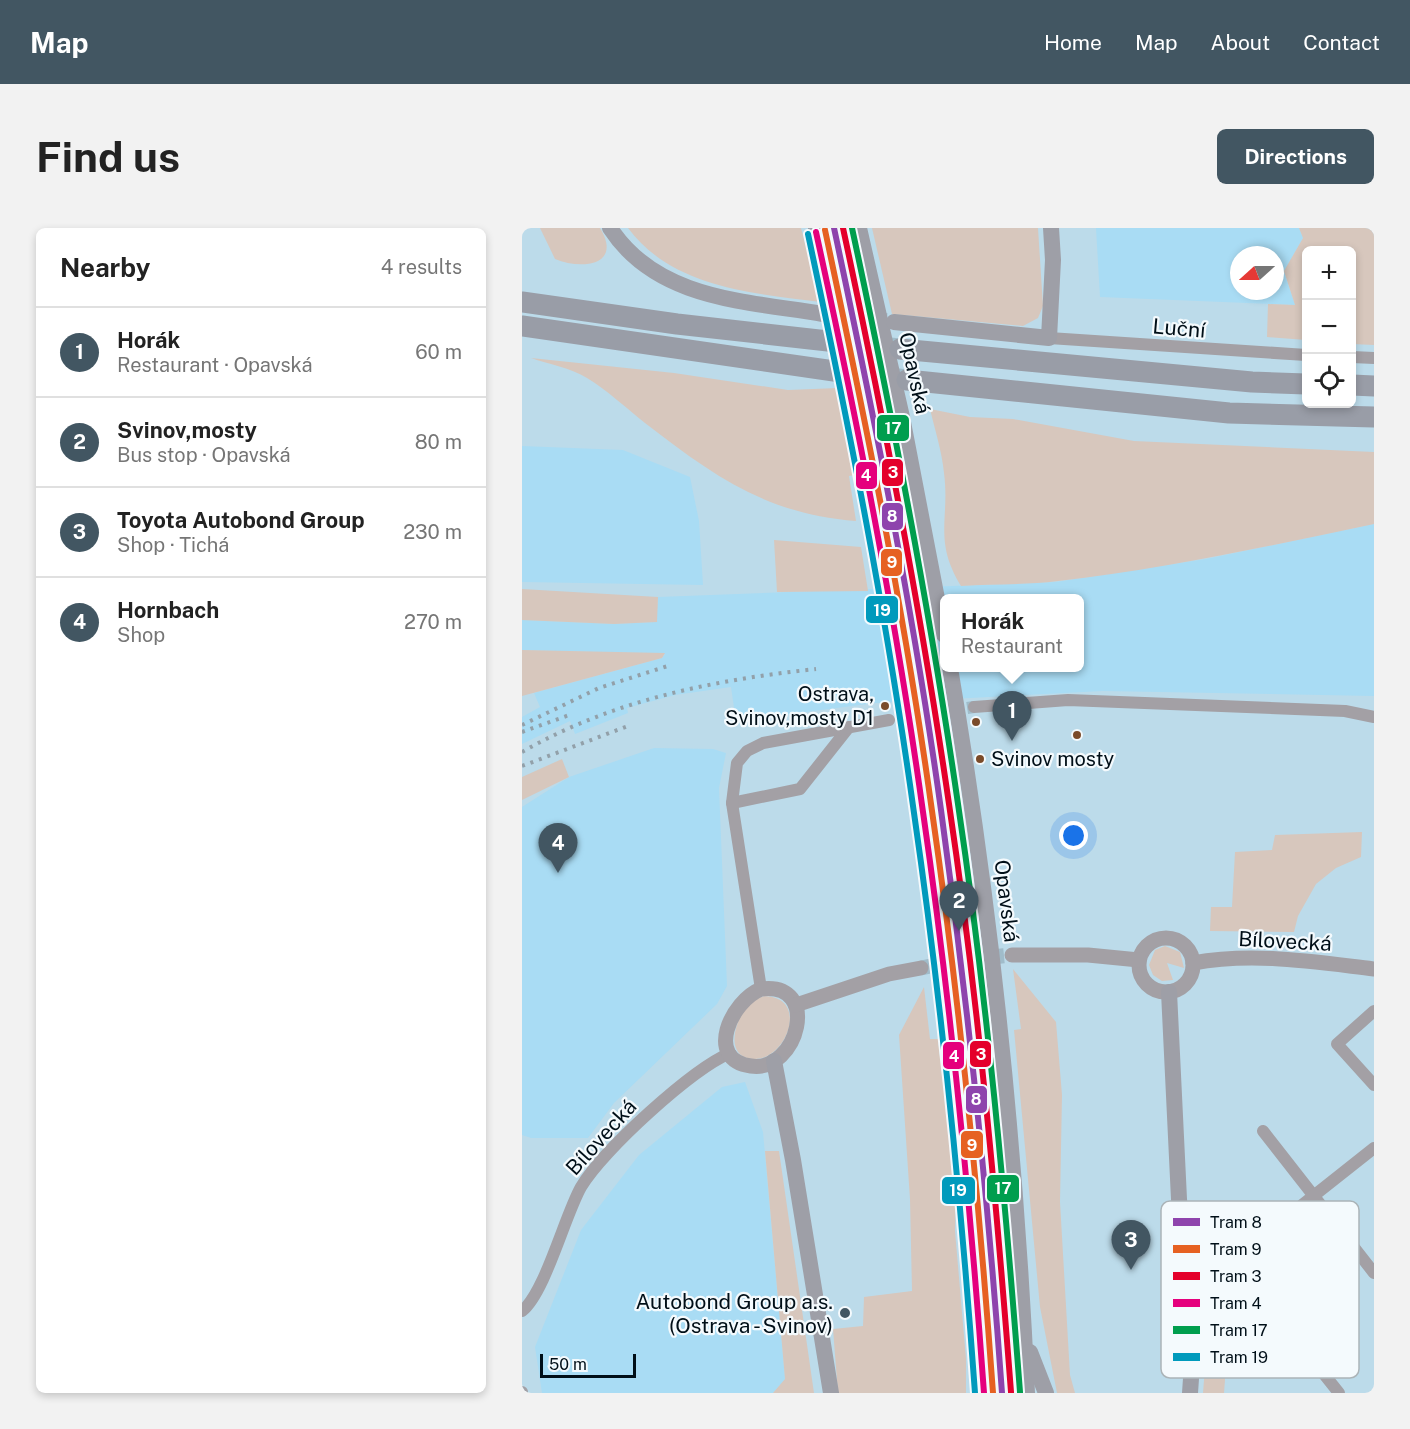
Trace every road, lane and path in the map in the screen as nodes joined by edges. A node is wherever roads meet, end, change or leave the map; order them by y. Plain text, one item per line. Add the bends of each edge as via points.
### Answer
1 (610, 228) edge
2 (816, 228) edge
3 (859, 228) edge
4 (1051, 228) edge
5 (522, 302) edge
6 (823, 314) tunnel mouth
7 (894, 322) tunnel mouth
8 (522, 326) edge
9 (1049, 338) junction
10 (828, 341) tunnel mouth
11 (900, 349) tunnel mouth
12 (1302, 355) edge
13 (1356, 357) edge
14 (1374, 358) edge
15 (834, 370) tunnel mouth
16 (907, 380) tunnel mouth
17 (1302, 384) edge
18 (1356, 385) edge
19 (1374, 386) edge
20 (1374, 417) edge
21 (940, 610) edge
22 (951, 672) edge
23 (974, 708) tunnel mouth
24 (1374, 717) edge
25 (889, 720) tunnel mouth
26 (849, 727) junction
27 (732, 803) junction
28 (1012, 955) tunnel mouth
29 (1139, 960) junction
30 (1193, 963) junction
31 (921, 968) tunnel mouth
32 (1374, 969) edge
33 (761, 988) junction
34 (1168, 992) junction
35 (796, 1005) junction
36 (1374, 1011) edge
37 (730, 1053) junction
38 (774, 1061) junction
39 (1374, 1085) edge
40 (1263, 1131) dead end
41 (1374, 1148) edge
42 (1312, 1195) junction
43 (1179, 1201) edge
44 (1305, 1201) edge
45 (1317, 1201) edge
46 (1359, 1254) edge
47 (1374, 1273) edge
48 (814, 1304) junction
49 (522, 1311) edge
50 (1024, 1337) junction
51 (1190, 1378) edge
52 (1327, 1378) edge
53 (981, 1388) edge
54 (819, 1393) edge
55 (831, 1393) edge
56 (1027, 1393) edge
57 (1046, 1393) edge
58 (1190, 1393) edge
59 (1339, 1393) edge

1 - 6 main road via 641,264 681,286 726,298
2 - 53 main road via 856,424 904,713 949,1038
3 - 21 main road, Opavská
4 - 9 main road
5 - 10 highway
7 - 9 main road
8 - 15 highway
9 - 12 street, Luční
11 - 17 highway
13 - 14 street
16 - 20 highway via 1228,413
18 - 19 highway
22 - 50 main road, Opavská via 978,850 999,1032 1014,1178
23 - 24 street via 1068,700 1345,711
25 - 26 street
26 - 27 street via 800,789
26 - 27 street via 763,743 747,750 737,764
27 - 33 street
28 - 29 street
29 - 30 street via 1149,944 1167,937 1188,948
29 - 34 street via 1146,983 1160,992
30 - 32 street, Bílovecká via 1263,957
30 - 34 street via 1185,984
31 - 35 street via 879,977
33 - 35 street via 781,991
33 - 37 street via 746,996 733,1013 725,1034
34 - 43 main road
35 - 38 street via 795,1033
36 - 39 street via 1337,1044
37 - 38 street via 751,1066
37 - 49 street, Bílovecká via 712,1060 669,1094 613,1148 581,1186 538,1287
38 - 48 main road
40 - 42 street
41 - 42 street
42 - 44 street
42 - 45 street
46 - 47 street
48 - 54 main road
48 - 55 main road
50 - 56 main road, Opavská
50 - 57 main road
51 - 58 main road
52 - 59 street

